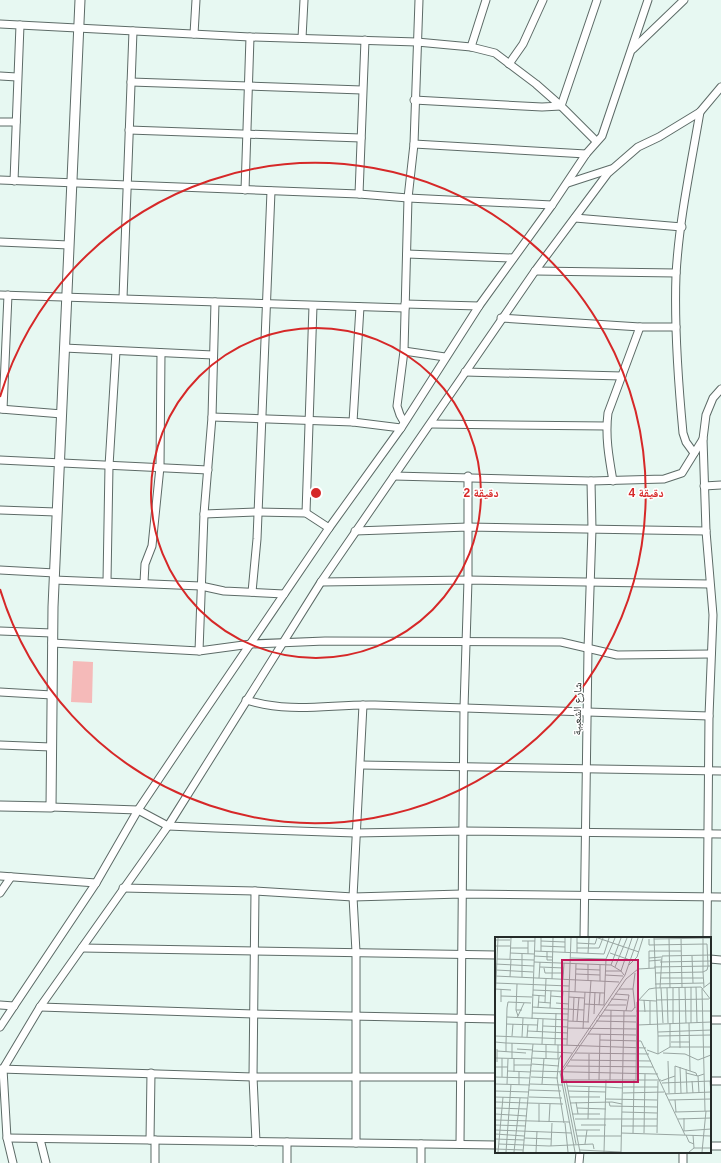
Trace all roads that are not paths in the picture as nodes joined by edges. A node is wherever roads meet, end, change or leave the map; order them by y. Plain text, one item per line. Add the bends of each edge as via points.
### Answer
1 (80, 0) edge
2 (196, 0) edge
3 (304, 0) edge
4 (419, 0) edge
5 (486, 0) edge
6 (543, 0) edge
7 (597, 0) edge
8 (648, 0) edge
9 (684, 0) edge
10 (0, 24) edge
11 (20, 25) junction
12 (78, 28) junction
13 (133, 31) junction
14 (194, 34) junction
15 (250, 36) junction
16 (302, 38) junction
17 (364, 40) junction
18 (416, 42) junction
19 (471, 47) junction
20 (633, 50) junction
21 (509, 64) junction
22 (0, 76) edge
23 (17, 77) junction
24 (131, 82) junction
25 (248, 86) junction
26 (721, 87) edge
27 (362, 90) junction
28 (414, 100) junction
29 (561, 106) junction
30 (700, 112) junction
31 (0, 122) edge
32 (16, 122) junction
33 (129, 130) junction
34 (247, 134) junction
35 (361, 138) junction
36 (596, 141) junction
37 (414, 144) junction
38 (586, 154) junction
39 (613, 169) junction
40 (0, 180) edge
41 (14, 180) junction
42 (71, 183) junction
43 (568, 183) junction
44 (128, 185) junction
45 (245, 190) junction
46 (272, 191) junction
47 (359, 194) junction
48 (408, 198) junction
49 (552, 205) junction
50 (575, 218) junction
51 (682, 227) junction
52 (0, 242) edge
53 (69, 245) junction
54 (407, 254) junction
55 (514, 258) junction
56 (535, 271) junction
57 (676, 273) junction
58 (0, 295) edge
59 (8, 295) junction
60 (66, 296) junction
61 (122, 298) junction
62 (215, 302) junction
63 (266, 304) junction
64 (313, 306) junction
65 (405, 306) junction
66 (479, 306) junction
67 (360, 307) junction
68 (501, 318) junction
69 (640, 327) junction
70 (676, 327) junction
71 (3, 346) edge
72 (64, 348) junction
73 (116, 351) junction
74 (404, 351) junction
75 (162, 353) junction
76 (213, 355) junction
77 (445, 357) junction
78 (465, 372) junction
79 (622, 376) junction
80 (721, 389) edge
81 (2, 409) edge
82 (62, 414) junction
83 (212, 417) junction
84 (261, 419) junction
85 (310, 421) junction
86 (353, 422) junction
87 (431, 424) junction
88 (403, 425) junction
89 (606, 426) junction
90 (703, 439) junction
91 (694, 453) junction
92 (0, 460) edge
93 (58, 463) junction
94 (109, 466) junction
95 (160, 467) junction
96 (208, 470) junction
97 (394, 476) junction
98 (468, 476) junction
99 (592, 481) junction
100 (613, 481) junction
101 (721, 485) edge
102 (704, 486) junction
103 (0, 510) edge
104 (56, 512) junction
105 (256, 512) junction
106 (306, 513) junction
107 (204, 514) junction
108 (468, 527) junction
109 (329, 528) junction
110 (592, 528) junction
111 (355, 531) junction
112 (706, 531) junction
113 (0, 570) edge
114 (54, 576) junction
115 (468, 580) junction
116 (107, 581) junction
117 (144, 582) junction
118 (321, 582) junction
119 (591, 582) junction
120 (709, 584) junction
121 (201, 586) junction
122 (252, 592) junction
123 (284, 594) junction
124 (713, 615) junction
125 (721, 615) edge
126 (0, 630) edge
127 (52, 633) junction
128 (466, 642) junction
129 (52, 643) junction
130 (282, 643) junction
131 (251, 644) junction
132 (588, 649) junction
133 (199, 651) junction
134 (711, 654) junction
135 (0, 692) edge
136 (52, 695) junction
137 (246, 700) junction
138 (363, 705) junction
139 (464, 708) junction
140 (588, 712) junction
141 (709, 716) junction
142 (0, 745) edge
143 (51, 747) junction
144 (361, 765) junction
145 (463, 767) junction
146 (587, 770) junction
147 (721, 771) edge
148 (708, 772) junction
149 (0, 806) edge
150 (50, 807) junction
151 (138, 810) junction
152 (168, 826) junction
153 (463, 831) junction
154 (586, 832) junction
155 (356, 833) junction
156 (708, 834) junction
157 (721, 834) edge
158 (0, 876) edge
159 (11, 877) junction
160 (96, 883) junction
161 (123, 888) junction
162 (255, 891) junction
163 (0, 893) edge
164 (462, 894) junction
165 (584, 896) junction
166 (353, 897) junction
167 (721, 897) edge
168 (707, 898) junction
169 (584, 937) edge
170 (707, 937) edge
171 (82, 948) junction
172 (256, 950) junction
173 (356, 952) junction
174 (462, 954) junction
175 (495, 955) edge
176 (711, 959) edge
177 (721, 960) edge
178 (0, 1005) edge
179 (14, 1006) junction
180 (40, 1006) junction
181 (254, 1014) junction
182 (356, 1016) junction
183 (461, 1018) junction
184 (495, 1019) edge
185 (0, 1027) edge
186 (2, 1069) edge
187 (151, 1073) junction
188 (356, 1076) junction
189 (253, 1077) junction
190 (461, 1077) junction
191 (495, 1078) edge
192 (7, 1138) junction
193 (40, 1139) junction
194 (153, 1140) junction
195 (256, 1142) junction
196 (287, 1142) junction
197 (356, 1143) junction
198 (421, 1144) junction
199 (460, 1144) junction
200 (495, 1145) edge
201 (580, 1153) edge
202 (13, 1163) edge
203 (46, 1163) edge
204 (155, 1163) edge
205 (287, 1163) edge
206 (421, 1163) edge
207 (579, 1163) edge

1 - 12 street
2 - 14 street
3 - 16 street
4 - 18 street
5 - 19 street
6 - 21 street via 523,44
7 - 29 street
8 - 20 street
9 - 20 street
10 - 11 street
11 - 12 street
11 - 23 street
12 - 13 street
12 - 42 street
13 - 14 street
13 - 24 street
14 - 15 street
15 - 16 street
15 - 25 street
16 - 17 street
17 - 18 street
17 - 27 street
18 - 19 street
18 - 28 street
19 - 21 street via 495,53
20 - 36 street via 602,136
21 - 29 street
22 - 23 street
23 - 32 street
24 - 25 street
24 - 33 street
25 - 27 street
25 - 34 street
26 - 30 street
27 - 35 street
28 - 29 street
28 - 37 street
29 - 36 street
30 - 39 street via 638,147
30 - 51 street
31 - 32 street
32 - 41 street
33 - 34 street
33 - 44 street
34 - 35 street
34 - 45 street
35 - 47 street
36 - 38 street
37 - 38 street
37 - 48 street
38 - 43 street
39 - 43 street
39 - 50 street
40 - 41 street
41 - 42 street
42 - 44 street
42 - 53 street
43 - 49 street
44 - 45 street
44 - 61 street
45 - 46 street
46 - 47 street
46 - 63 street
47 - 48 street
48 - 49 street
48 - 54 street
49 - 55 street
50 - 51 street
50 - 56 street
51 - 57 street
52 - 53 street
53 - 60 street
54 - 55 street
54 - 65 street
55 - 66 street
56 - 57 street
56 - 68 street
57 - 70 street
58 - 59 street
59 - 60 street
59 - 71 street
60 - 61 street
60 - 72 street
61 - 62 street
62 - 63 street
62 - 76 street
63 - 64 street
63 - 84 street
64 - 67 street
64 - 85 street
65 - 66 street
65 - 67 street
65 - 74 street
66 - 77 street
67 - 86 street
68 - 69 street
68 - 78 street
69 - 70 street
69 - 79 street
70 - 91 street via 683,433
71 - 81 street
72 - 73 street
72 - 82 street
73 - 75 street
73 - 94 street
74 - 77 street
74 - 88 street via 397,406
75 - 76 street
75 - 95 street
76 - 83 street
77 - 88 street
78 - 79 street
78 - 87 street
79 - 89 street via 608,413
80 - 90 street via 713,398 706,415
81 - 82 street
82 - 93 street
83 - 84 street
83 - 96 street
84 - 85 street
84 - 105 street
85 - 86 street
85 - 106 street
86 - 88 street
87 - 89 street
87 - 97 street
88 - 109 street
89 - 100 street
90 - 91 street
90 - 102 street
91 - 100 street via 682,473 676,476 664,479
92 - 93 street
93 - 94 street
93 - 104 street
94 - 95 street
94 - 116 street
95 - 96 street
95 - 117 street via 152,546 145,564
96 - 107 street
97 - 98 street
97 - 111 street
98 - 99 street
98 - 108 street
99 - 100 street
99 - 110 street, شارع الشعبية
101 - 102 street
102 - 112 street
103 - 104 street
104 - 114 street
105 - 106 street
105 - 107 street
105 - 122 street
106 - 109 street
107 - 121 street
108 - 110 street
108 - 111 street
108 - 115 street
109 - 123 street
110 - 112 street
110 - 119 street, شارع الشعبية
111 - 118 street
112 - 120 street
113 - 114 street
114 - 116 street
114 - 127 street
115 - 118 street
115 - 119 street
115 - 128 street
116 - 117 street
117 - 121 street
118 - 130 street
119 - 120 street
119 - 132 street, شارع الشعبية
120 - 124 street
121 - 122 street via 224,591
121 - 133 street
122 - 123 street
123 - 131 street
124 - 125 street
124 - 134 street
126 - 127 street
127 - 129 street
128 - 130 street
128 - 132 street via 561,642
128 - 139 street
129 - 133 street
129 - 136 street
130 - 131 street
130 - 137 street
131 - 133 street
131 - 151 street
132 - 134 street via 617,655
132 - 140 street, شارع الشعبية
134 - 141 street
135 - 136 street
136 - 143 street
137 - 138 street via 268,706 298,709
137 - 152 street
138 - 139 street
138 - 144 street
139 - 140 street
139 - 145 street
140 - 141 street
140 - 146 street, شارع الشعبية
141 - 148 street
142 - 143 street
143 - 150 street
144 - 145 street
144 - 155 street
145 - 146 street
145 - 153 street
146 - 148 street
146 - 154 street, شارع الشعبية
147 - 148 street
148 - 156 street
149 - 150 street
150 - 151 street
151 - 152 street
151 - 160 street
152 - 155 street
152 - 161 street
153 - 154 street
153 - 155 street
153 - 164 street
154 - 156 street
154 - 165 street, شارع الشعبية
155 - 166 street
156 - 157 street
156 - 168 street
158 - 159 street
159 - 160 street
159 - 163 street
160 - 179 street
161 - 162 street
161 - 171 street
162 - 166 street
162 - 172 street
164 - 165 street
164 - 166 street
164 - 174 street
165 - 168 street
165 - 169 street, شارع الشعبية
166 - 173 street
167 - 168 street
168 - 170 street
171 - 172 street
171 - 180 street
172 - 173 street
172 - 181 street
173 - 174 street
173 - 182 street
174 - 175 street
174 - 183 street
176 - 177 street
178 - 179 street
179 - 185 street
180 - 181 street
180 - 186 street
181 - 182 street
181 - 189 street
182 - 183 street
182 - 188 street
183 - 184 street
183 - 190 street
186 - 187 street
186 - 192 street
187 - 189 street
187 - 194 street
188 - 189 street
188 - 190 street
188 - 197 street
189 - 195 street
190 - 191 street
190 - 199 street
192 - 193 street
192 - 202 street
193 - 194 street
193 - 203 street
194 - 195 street
194 - 204 street
195 - 196 street
196 - 197 street
196 - 205 street
197 - 198 street
198 - 199 street
198 - 206 street
199 - 200 street
201 - 207 street

